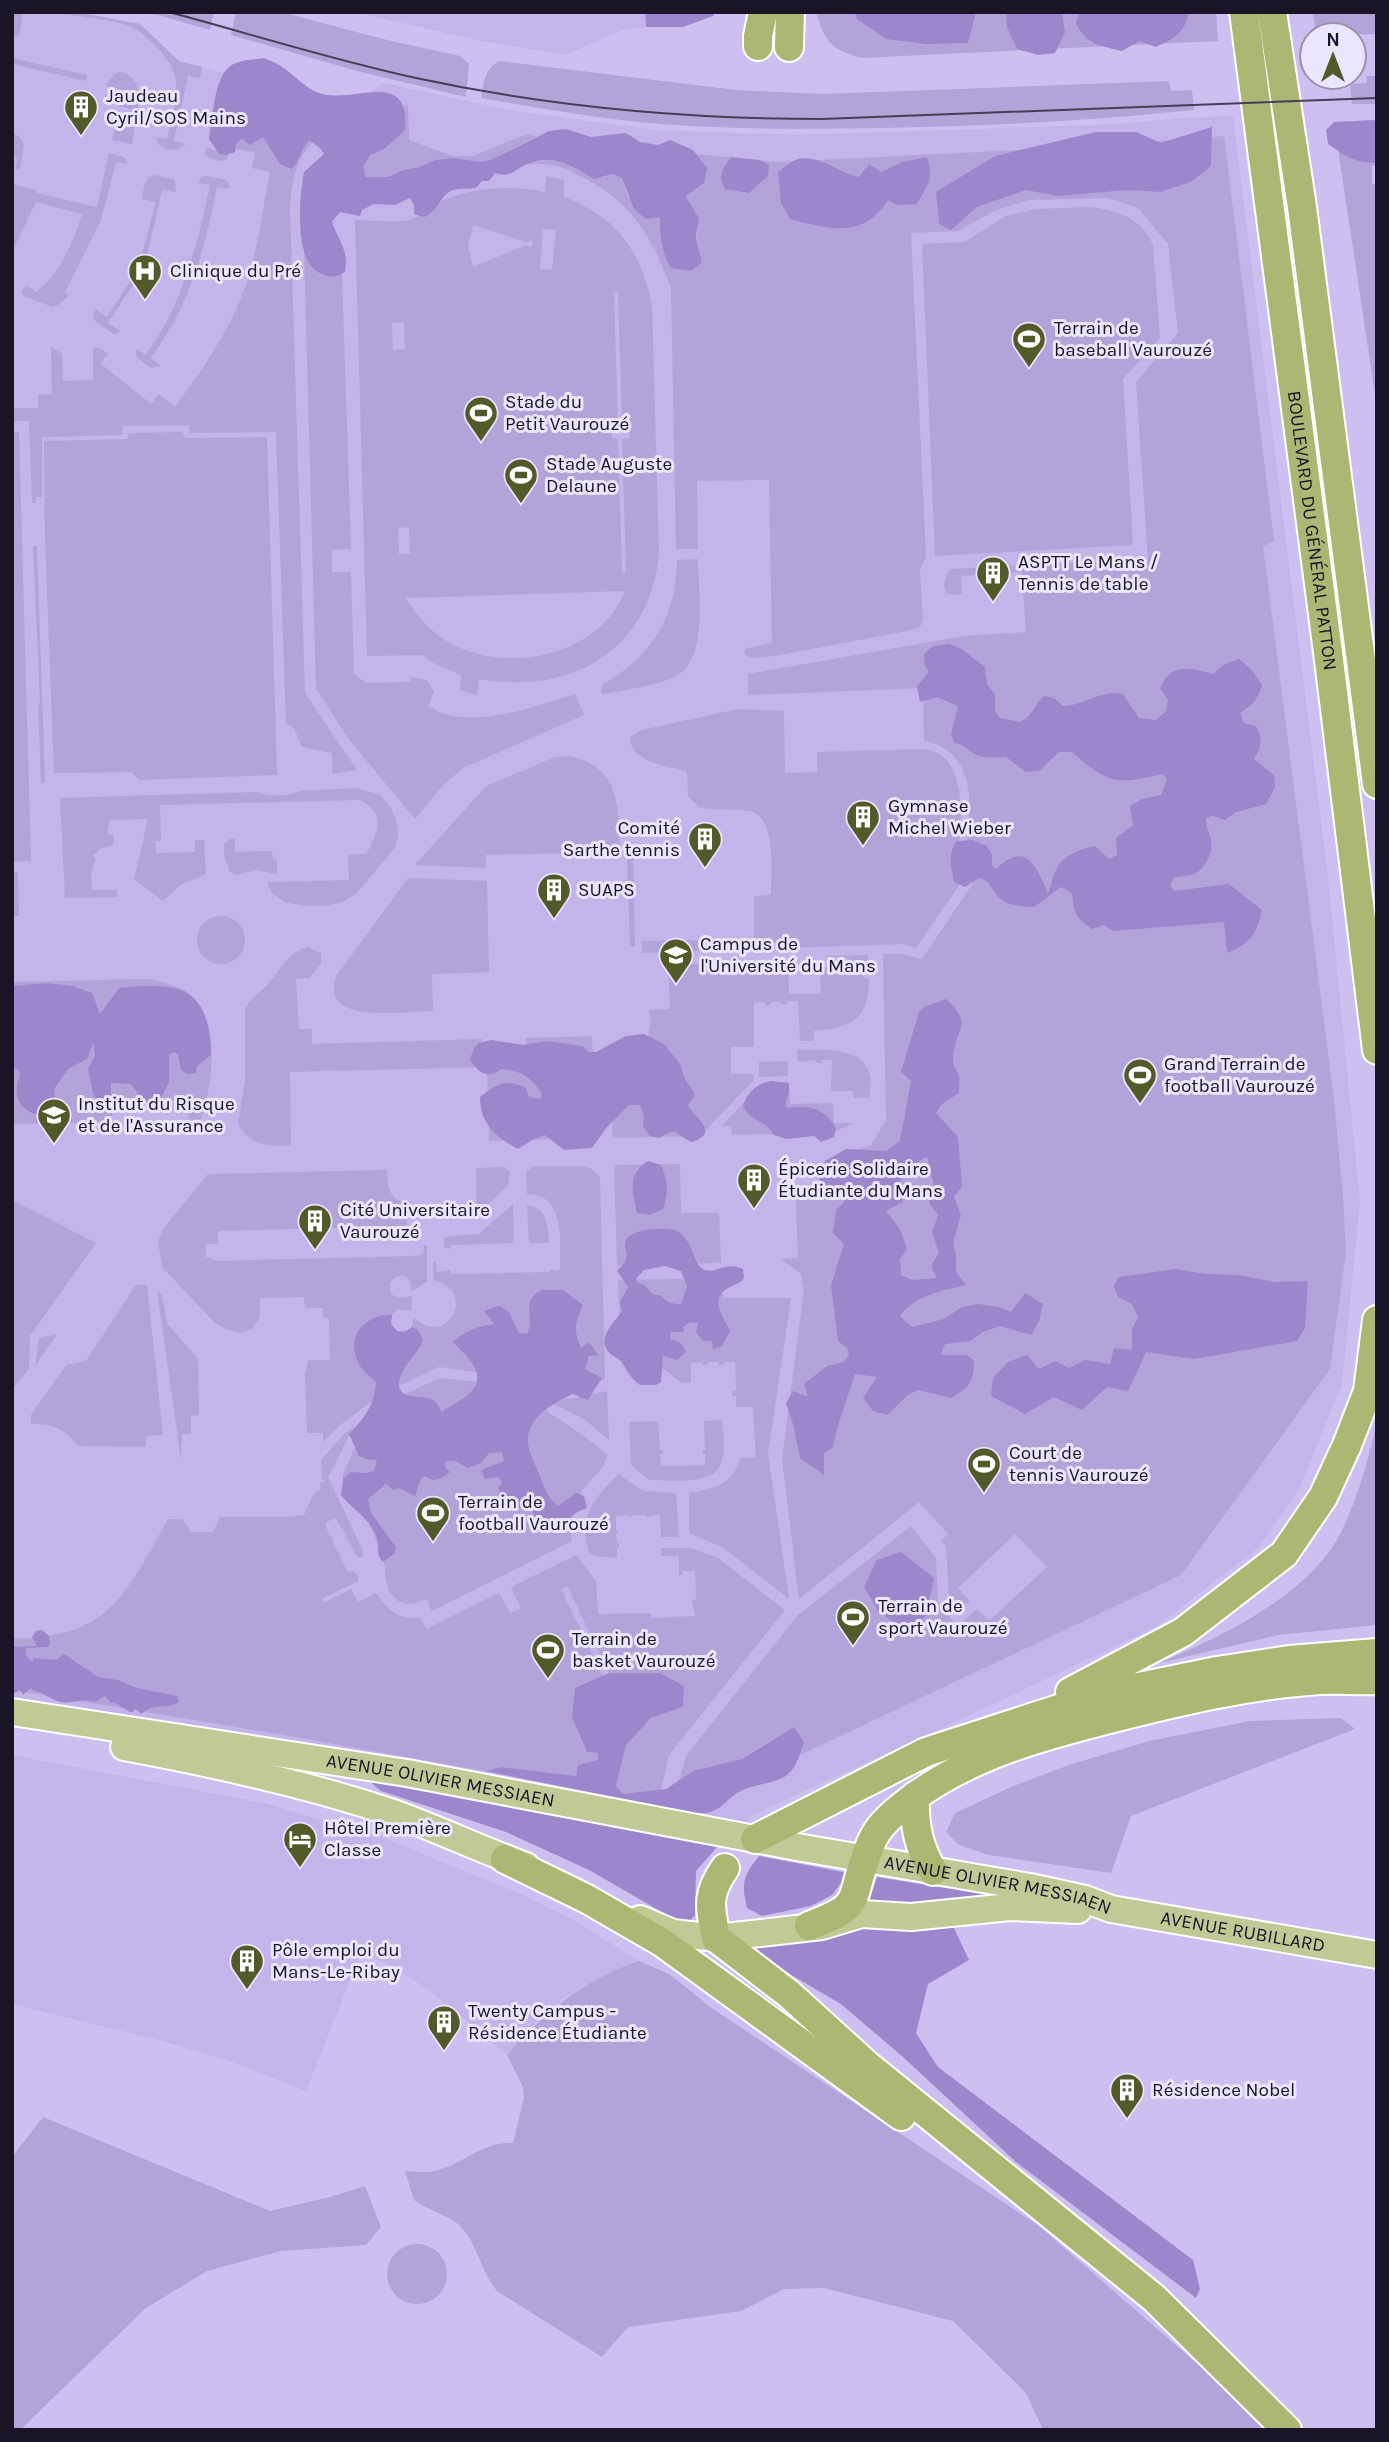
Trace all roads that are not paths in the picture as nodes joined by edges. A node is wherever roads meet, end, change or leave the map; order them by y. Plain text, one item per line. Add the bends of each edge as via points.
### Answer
1 (763, 12) edge
2 (790, 12) edge
3 (1244, 12) edge
4 (1272, 12) edge
5 (1291, 12) edge
6 (758, 46) dead end
7 (789, 47) dead end
8 (1302, 207) junction
9 (1377, 784) edge
10 (1377, 1050) edge
11 (1377, 1320) edge
12 (1373, 1667) edge
13 (12, 1712) edge
14 (12, 1726) edge
15 (1006, 1727) junction
16 (915, 1796) junction
17 (755, 1839) junction
18 (505, 1859) junction
19 (865, 1859) junction
20 (725, 1868) junction
21 (933, 1871) junction
22 (1111, 1909) junction
23 (809, 1926) junction
24 (750, 1933) junction
25 (716, 1937) junction
26 (1365, 1952) edge
27 (1154, 2298) junction
28 (1287, 2430) edge

1 - 6 highway
2 - 7 highway
3 - 10 highway, BOULEVARD DU GÉNÉRAL PATTON
4 - 8 highway, BOULEVARD DU GÉNÉRAL PATTON
5 - 8 highway via 1308,158
8 - 9 highway, BOULEVARD DU GÉNÉRAL PATTON
11 - 15 highway via 1368,1391 1347,1445 1323,1497 1284,1554 1183,1632
12 - 15 highway via 1289,1660 1217,1671 1105,1694
12 - 16 highway via 1248,1688 1038,1737 970,1765
13 - 17 main road, AVENUE OLIVIER MESSIAEN via 407,1773
14 - 18 main road, AVENUE OLIVIER MESSIAEN via 168,1755 326,1793 428,1826
15 - 17 highway via 926,1752
16 - 19 highway via 875,1831
16 - 21 highway via 916,1835
17 - 19 main road, AVENUE OLIVIER MESSIAEN
17 - 20 main road
18 - 25 main road, AVENUE OLIVIER MESSIAEN via 658,1928
18 - 27 highway via 663,1943
19 - 21 main road, AVENUE OLIVIER MESSIAEN
19 - 23 highway via 851,1902
20 - 24 main road via 720,1892 725,1917
20 - 25 highway via 711,1893
21 - 22 main road, AVENUE OLIVIER MESSIAEN via 1030,1887
22 - 23 main road, AVENUE OLIVIER MESSIAEN via 1010,1907 911,1917 862,1914
22 - 26 main road, AVENUE RUBILLARD
23 - 24 main road, AVENUE OLIVIER MESSIAEN
24 - 25 main road, AVENUE OLIVIER MESSIAEN
25 - 27 highway
27 - 28 highway

